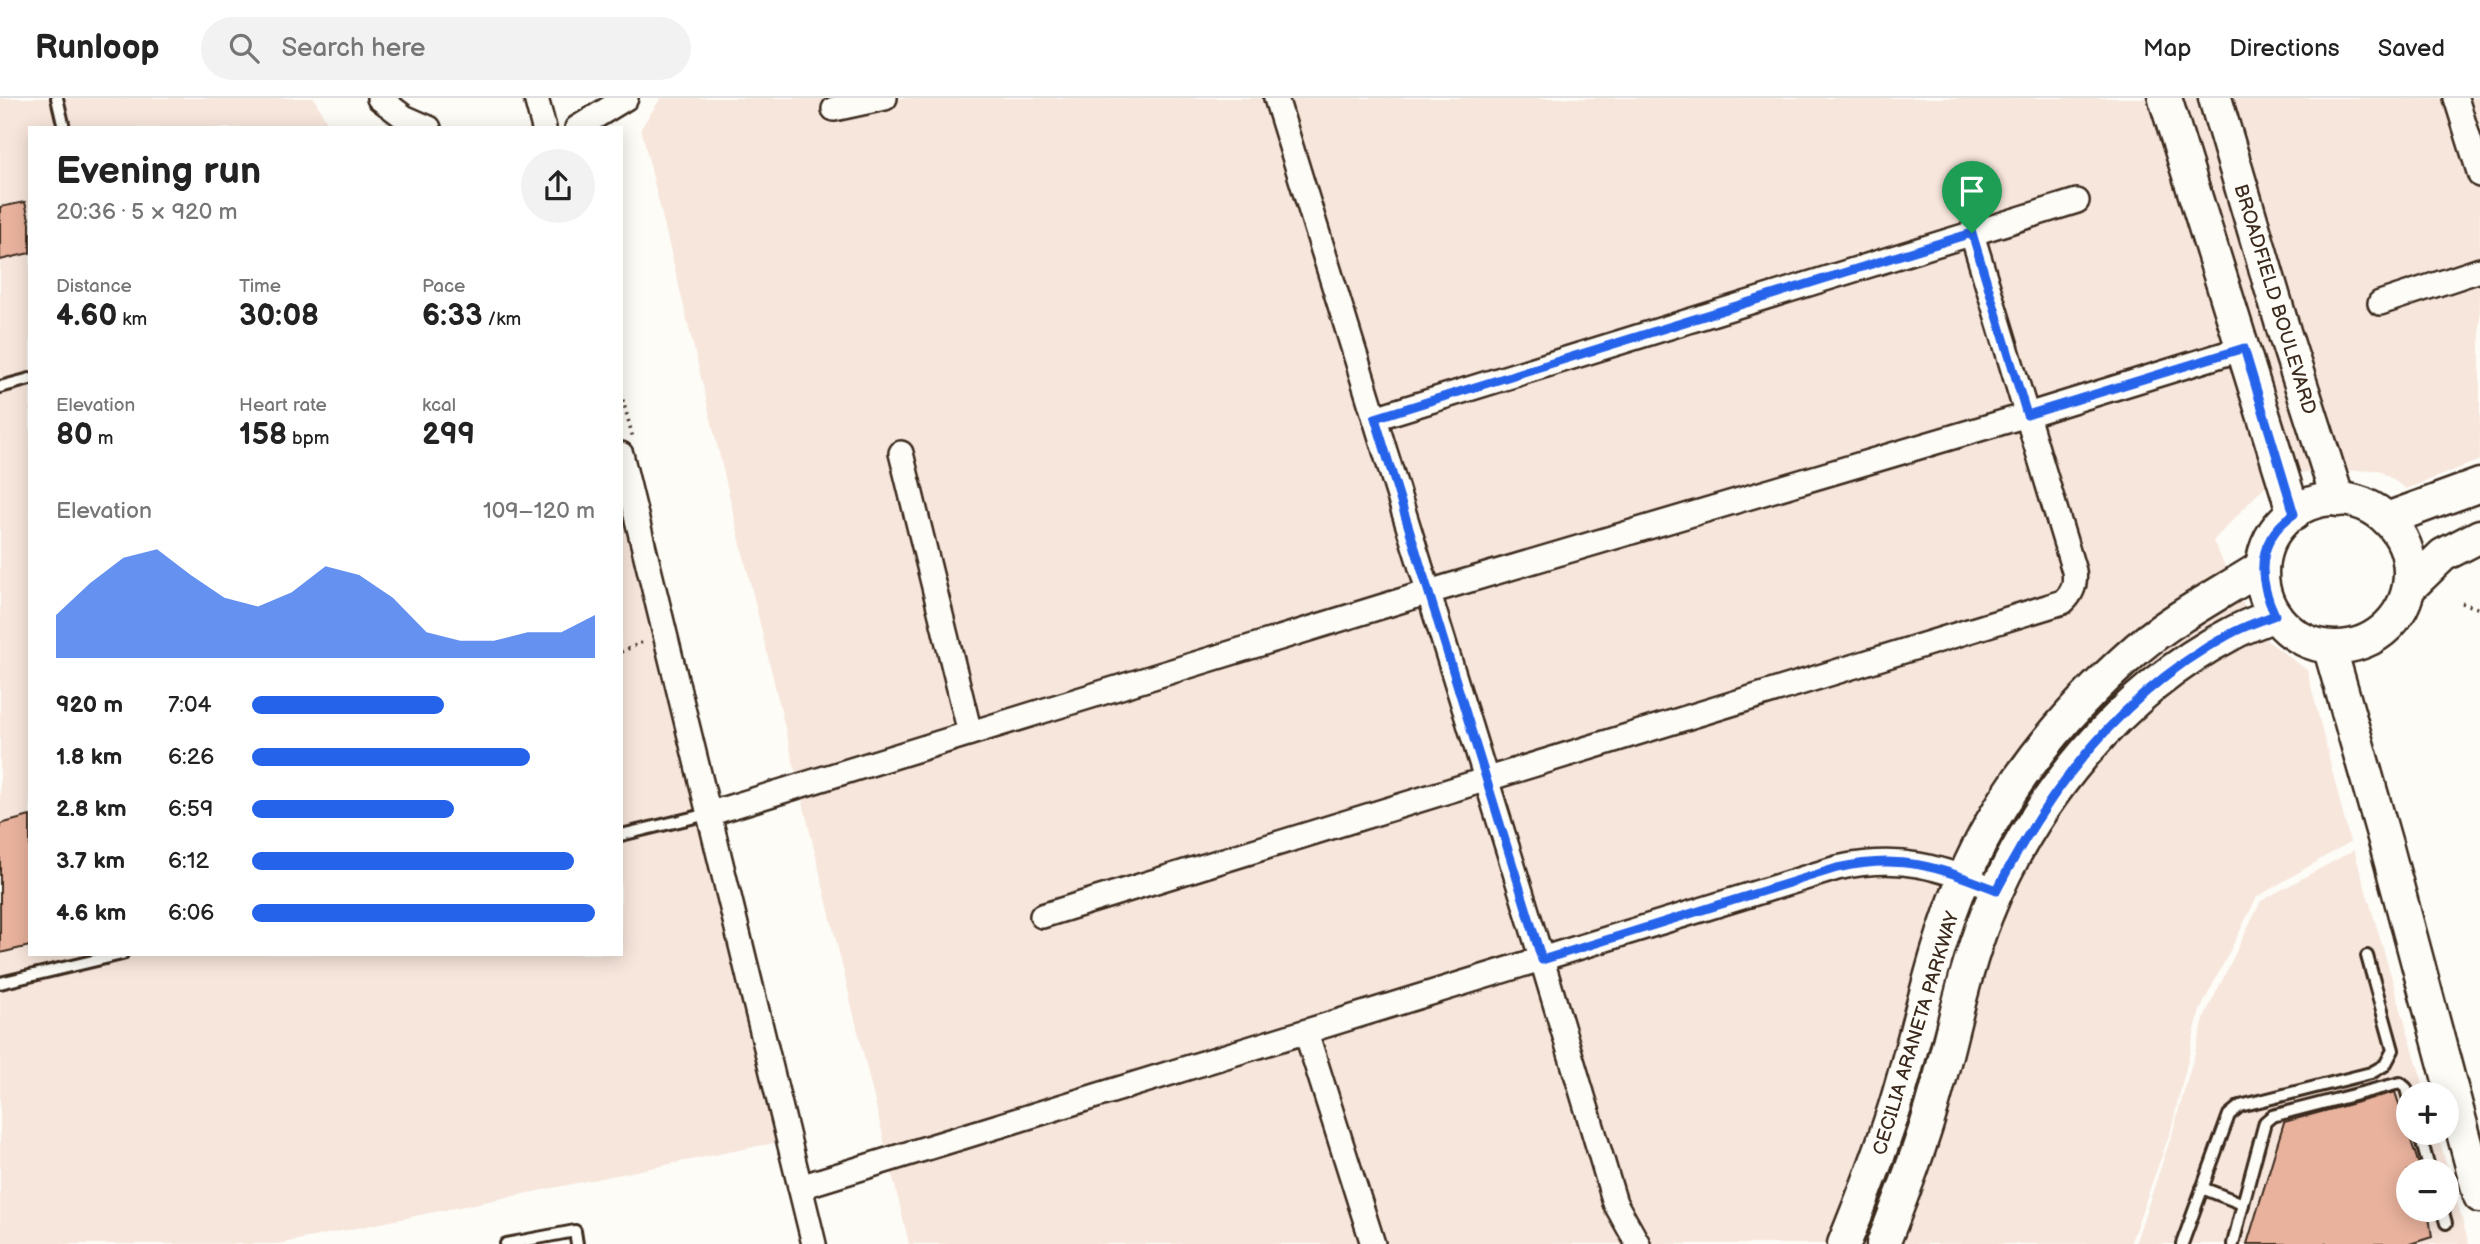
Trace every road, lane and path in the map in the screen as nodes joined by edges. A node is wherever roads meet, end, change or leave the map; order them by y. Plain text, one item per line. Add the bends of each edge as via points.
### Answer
1 (57, 98) edge
2 (379, 98) edge
3 (536, 98) edge
4 (626, 98) edge
5 (884, 98) edge
6 (1276, 98) edge
7 (2165, 98) edge
8 (2215, 98) edge
9 (2456, 98) edge
10 (834, 109) dead end
11 (64, 126) edge
12 (424, 126) edge
13 (543, 126) edge
14 (581, 126) edge
15 (2480, 175) edge
16 (2077, 201) dead end
17 (1972, 233) junction
18 (2480, 270) edge
19 (2380, 303) dead end
20 (2244, 348) junction
21 (28, 380) edge
22 (0, 387) edge
23 (2027, 415) junction
24 (1375, 418) junction
25 (901, 453) dead end
26 (623, 462) edge
27 (2480, 485) edge
28 (2338, 500) junction
29 (2294, 514) junction
30 (2387, 519) junction
31 (2480, 536) edge
32 (2262, 567) junction
33 (2410, 587) junction
34 (1429, 592) junction
35 (2462, 603) dead end
36 (2480, 609) edge
37 (2275, 615) junction
38 (2330, 649) junction
39 (970, 733) junction
40 (1487, 779) junction
41 (708, 814) junction
42 (623, 835) edge
43 (1964, 877) junction
44 (1997, 890) junction
45 (1042, 916) dead end
46 (114, 956) edge
47 (2367, 956) dead end
48 (1542, 960) junction
49 (0, 983) edge
50 (1306, 1032) junction
51 (2396, 1084) edge
52 (800, 1187) junction
53 (2202, 1188) junction
54 (2480, 1196) edge
55 (2243, 1204) junction
56 (506, 1244) edge
57 (577, 1244) edge
58 (814, 1244) edge
59 (1373, 1244) edge
60 (1637, 1244) edge
61 (1844, 1244) edge
62 (1883, 1244) edge
63 (2182, 1244) edge
64 (2233, 1244) edge

1 - 11 lane
2 - 12 street
3 - 13 street
4 - 14 street
5 - 10 street
6 - 24 street
7 - 20 street
8 - 28 street, BROADFIELD BOULEVARD
9 - 15 street
16 - 17 street
17 - 23 street
17 - 24 street
18 - 19 street
20 - 23 street
20 - 29 street
21 - 22 lane
23 - 34 street
23 - 40 street via 2074,571 2074,588 2063,602
24 - 34 street
25 - 39 street
26 - 41 street
27 - 30 street
28 - 29 street via 2304,506
28 - 30 street via 2369,506
29 - 32 street via 2283,521 2269,542
30 - 33 street via 2411,562
31 - 33 street via 2443,555
32 - 37 street via 2264,593
32 - 43 street, CECILIA ARANETA PARKWAY via 2148,641 2075,710 2013,789
33 - 38 street via 2401,610 2385,629 2364,642
34 - 39 street
34 - 40 street
35 - 36 path
37 - 38 street via 2292,633
37 - 44 street, CECILIA ARANETA PARKWAY via 2232,633 2185,662 2128,707 2045,805
38 - 54 street
39 - 41 street
40 - 45 street
40 - 48 street
41 - 42 lane
41 - 52 street
43 - 44 street
43 - 48 street via 1929,865 1865,862
43 - 61 street, CECILIA ARANETA PARKWAY via 1930,974 1894,1110
44 - 62 street, CECILIA ARANETA PARKWAY via 1973,951 1925,1130
46 - 49 lane
47 - 53 lane via 2393,1050 2385,1065 2371,1073 2240,1106 2229,1115
48 - 50 street
48 - 60 street via 1615,1203
50 - 52 street
50 - 59 street
51 - 55 lane via 2272,1116 2265,1122
52 - 58 street
53 - 55 lane
53 - 63 lane
55 - 64 lane
56 - 57 lane via 575,1231

